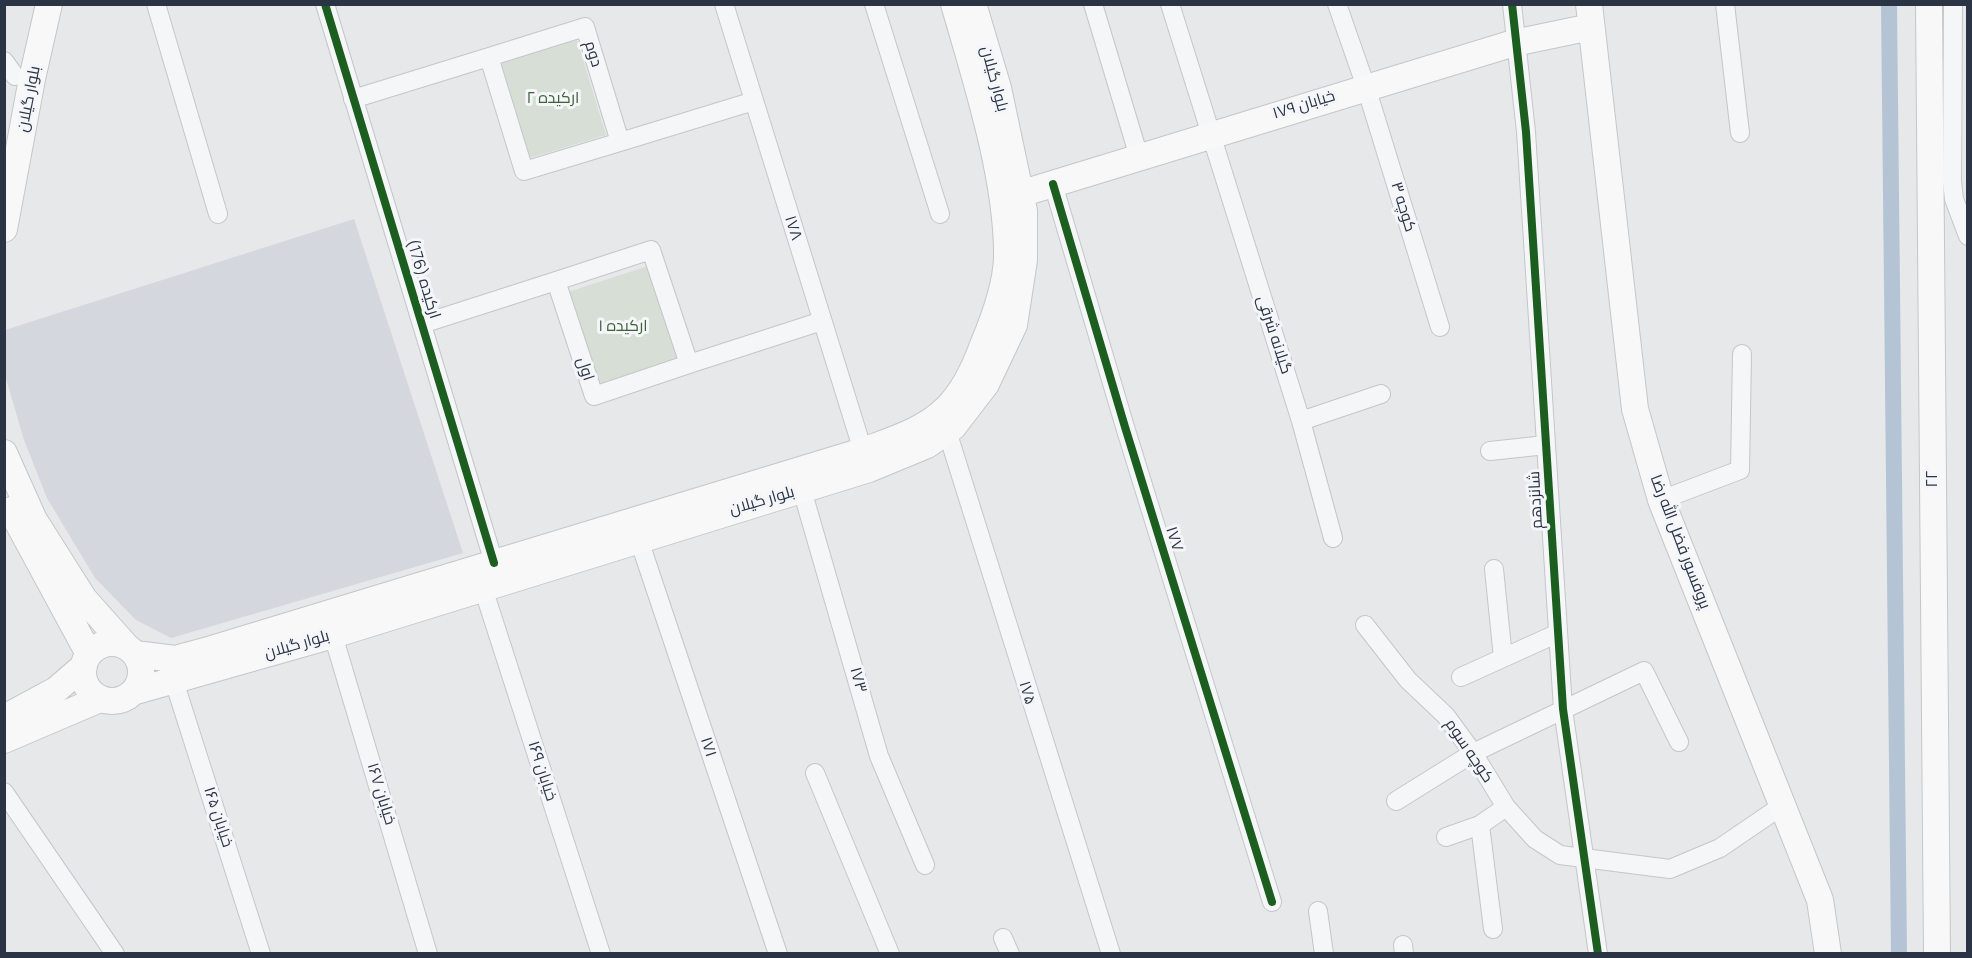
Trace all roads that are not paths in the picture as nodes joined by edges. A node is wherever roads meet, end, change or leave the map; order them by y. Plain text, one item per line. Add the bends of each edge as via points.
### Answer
1 (31, 4) edge
2 (49, 4) edge
3 (156, 4) edge
4 (325, 4) edge
5 (874, 4) edge
6 (954, 4) edge
7 (973, 4) edge
8 (1093, 4) edge
9 (1170, 4) edge
10 (1337, 4) edge
11 (1512, 4) edge
12 (1725, 4) edge
13 (1929, 4) edge
14 (1953, 4) edge
15 (730, 6) edge
16 (1590, 16) edge
17 (1514, 43) junction
18 (489, 57) junction
19 (10, 68) edge
20 (1366, 87) junction
21 (1960, 88) edge
22 (353, 99) junction
23 (754, 101) junction
24 (4, 131) edge
25 (1740, 133) dead end
26 (1210, 134) junction
27 (620, 142) junction
28 (1139, 157) junction
29 (1053, 184) junction
30 (1020, 194) junction
31 (1964, 211) edge
32 (218, 214) dead end
33 (940, 214) dead end
34 (4, 228) edge
35 (1968, 236) edge
36 (556, 281) junction
37 (822, 321) junction
38 (423, 324) junction
39 (1440, 327) dead end
40 (1742, 354) dead end
41 (689, 364) junction
42 (1381, 394) dead end
43 (1301, 421) junction
44 (947, 431) junction
45 (1546, 445) junction
46 (863, 451) junction
47 (1490, 451) dead end
48 (4, 453) edge
49 (802, 490) junction
50 (4, 496) edge
51 (1661, 500) junction
52 (1333, 538) dead end
53 (639, 540) junction
54 (494, 563) junction
55 (1494, 569) dead end
56 (483, 588) junction
57 (1365, 625) dead end
58 (1556, 634) junction
59 (333, 635) junction
60 (130, 650) junction
61 (1503, 658) junction
62 (86, 660) junction
63 (1461, 677) dead end
64 (174, 681) junction
65 (136, 691) junction
66 (100, 699) junction
67 (1563, 709) junction
68 (4, 718) edge
69 (4, 740) edge
70 (1679, 742) dead end
71 (1473, 753) junction
72 (815, 773) dead end
73 (4, 792) edge
74 (1396, 801) dead end
75 (1784, 805) junction
76 (1506, 807) junction
77 (1480, 825) junction
78 (1446, 837) dead end
79 (1584, 859) junction
80 (925, 865) dead end
81 (1272, 902) dead end
82 (1318, 911) dead end
83 (1493, 928) dead end
84 (257, 952) edge
85 (115, 954) edge
86 (428, 954) edge
87 (601, 954) edge
88 (778, 954) edge
89 (890, 954) edge
90 (1111, 954) edge
91 (1324, 954) edge
92 (1598, 954) edge
93 (1828, 954) edge
94 (1936, 954) edge

1 - 19 main road, بلوار گیلان
2 - 34 main road, بلوار گیلان
3 - 32 street
4 - 22 street, ارکیده (176)
5 - 33 street
6 - 46 main road, بلوار گیلان via 981,95 1000,190 1005,269 994,319 974,370 948,407 918,430
7 - 30 main road, بلوار گیلان via 998,88
8 - 28 street
9 - 26 street, گیلانه شرقی
10 - 20 street, کوچه ۳
11 - 17 street, شانزدهم
12 - 25 street
13 - 94 main road, ۲۲
14 - 21 street
15 - 23 street, ۱۷۸
16 - 17 main road, خیابان ۱۷۹
16 - 51 main road, پروفسور فضل الله رضا via 1635,409
17 - 20 main road, خیابان ۱۷۹
17 - 45 street, شانزدهم via 1526,132
18 - 22 street, دوم
18 - 27 street via 524,171
18 - 27 street, دوم via 585,27
19 - 24 main road, بلوار گیلان
20 - 26 main road, خیابان ۱۷۹
20 - 39 street, کوچه ۳
21 - 31 street via 1952,181
22 - 38 street, ارکیده (176)
23 - 27 street
23 - 37 street, ۱۷۸
26 - 28 main road, خیابان ۱۷۹
26 - 43 street, گیلانه شرقی
28 - 29 main road, خیابان ۱۷۹
29 - 30 main road, خیابان ۱۷۹
29 - 81 street, ۱۷۷
30 - 44 main road, بلوار گیلان via 1024,260 1014,325 987,384
31 - 35 street
36 - 38 street
36 - 41 street via 651,250
36 - 41 street, اول via 594,396
37 - 41 street, اول
37 - 46 street, ۱۷۸
38 - 54 street, ارکیده (176)
40 - 51 street via 1740,470
42 - 43 street
43 - 52 street, گیلانه شرقی
44 - 49 main road, بلوار گیلان via 927,445 878,465
44 - 90 street, ۱۷۵
45 - 47 street
45 - 58 street, شانزدهم
46 - 54 main road, بلوار گیلان
48 - 60 main road via 34,520 59,560 84,599
49 - 53 main road, بلوار گیلان
49 - 80 street, ۱۷۳ via 879,756
50 - 62 main road via 66,609
51 - 75 main road, پروفسور فضل الله رضا
53 - 56 main road, بلوار گیلان
53 - 88 street, ۱۷۱
54 - 60 main road, بلوار گیلان via 175,659
55 - 61 street
56 - 59 main road, بلوار گیلان
56 - 87 street, خیابان ۱۶۹
57 - 71 street, کوچه سوم via 1408,680 1446,716
58 - 61 street
58 - 67 street, شانزدهم
59 - 64 main road, بلوار گیلان
59 - 86 street, خیابان ۱۶۷
60 - 62 main road via 112,643 99,646
60 - 65 main road via 141,665 142,679
61 - 63 street
62 - 66 main road via 84,680
62 - 68 main road via 56,690
64 - 65 main road, بلوار گیلان
64 - 84 street, خیابان ۱۶۵
65 - 66 main road via 113,702
66 - 69 main road
67 - 70 street via 1644,671
67 - 71 street
67 - 79 street, شانزدهم
71 - 74 street
71 - 76 street, کوچه سوم
72 - 89 street
73 - 85 street
75 - 79 street via 1720,848 1670,869
75 - 93 main road, پروفسور فضل الله رضا via 1820,900
76 - 77 street
76 - 79 street, کوچه سوم via 1535,839 1560,855
77 - 78 street
77 - 83 street
79 - 92 street, شانزدهم
82 - 91 street

